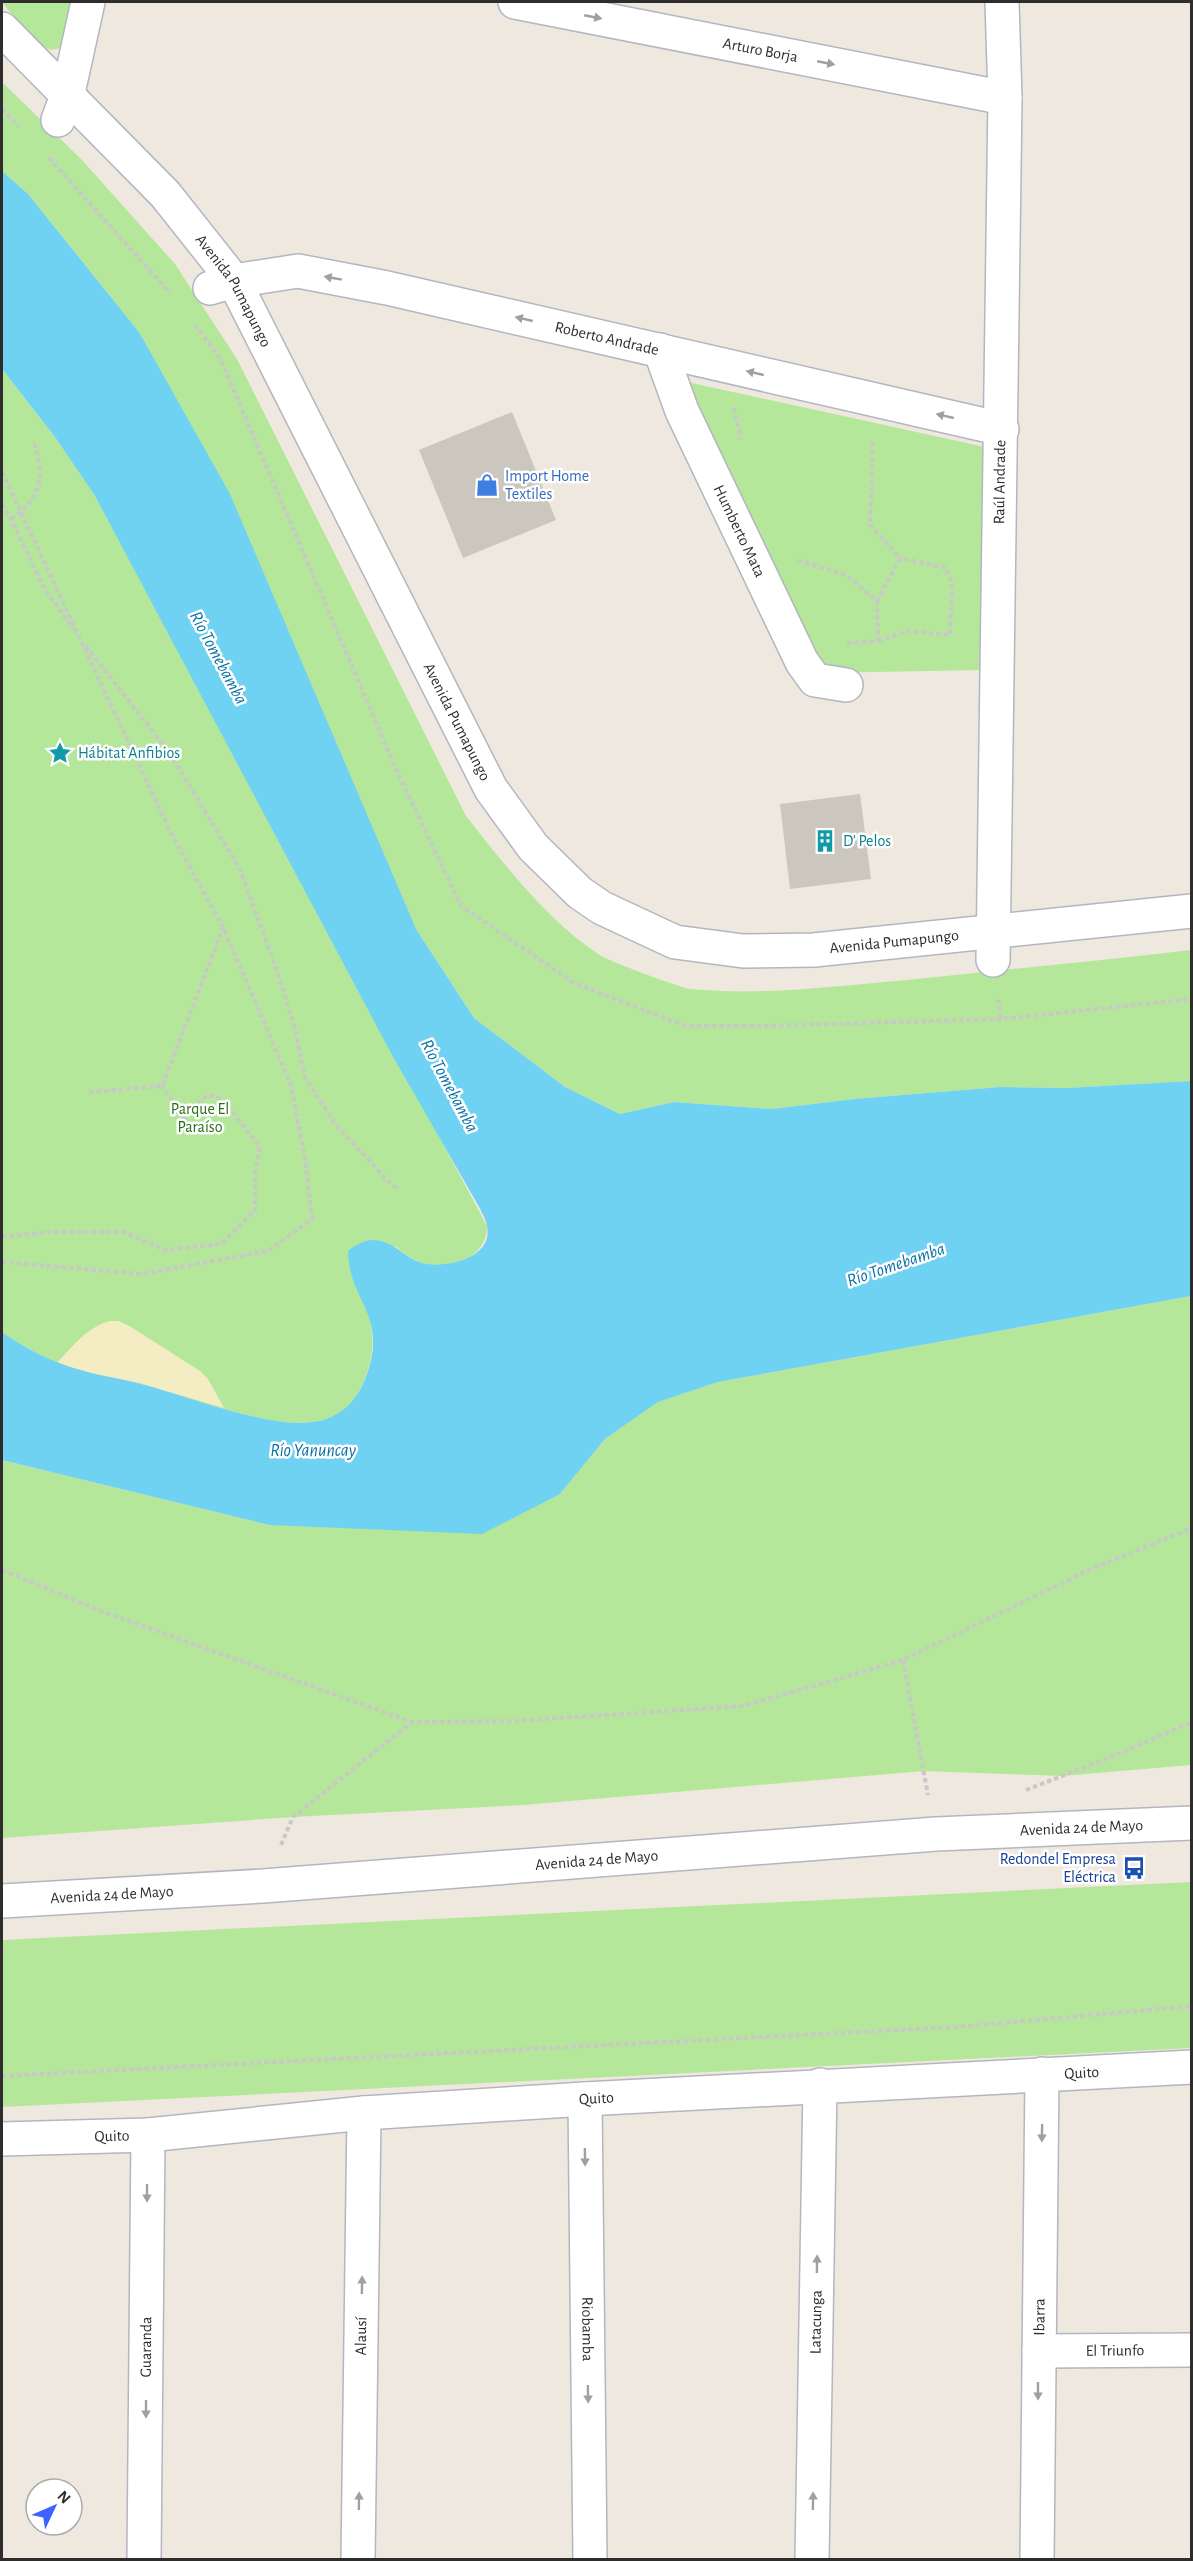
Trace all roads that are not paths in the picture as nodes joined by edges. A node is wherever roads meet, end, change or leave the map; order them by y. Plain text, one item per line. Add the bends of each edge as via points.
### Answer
1 (88, 2) edge
2 (515, 2) edge
3 (1002, 2) edge
4 (2, 29) edge
5 (1005, 98) junction
6 (63, 107) junction
7 (222, 284) junction
8 (660, 350) junction
9 (1002, 429) junction
10 (846, 685) dead end
11 (1191, 911) edge
12 (993, 946) junction
13 (1191, 1823) edge
14 (2, 1901) edge
15 (1191, 2067) edge
16 (1042, 2074) junction
17 (820, 2085) junction
18 (585, 2099) junction
19 (364, 2113) junction
20 (148, 2134) junction
21 (2, 2139) edge
22 (1191, 2350) edge
23 (1039, 2351) junction
24 (144, 2559) edge
25 (358, 2559) edge
26 (590, 2559) edge
27 (812, 2559) edge
28 (1037, 2559) edge

1 - 6 street
2 -> 5 street, Arturo Borja
3 - 5 street, Raúl Andrade
4 - 6 street, Avenida Pumapungo
5 - 9 street, Raúl Andrade
6 - 7 street, Avenida Pumapungo via 165,194
8 -> 7 street, Roberto Andrade via 298,271
7 - 12 street, Avenida Pumapungo via 491,789 533,847 580,893 602,908 675,942 743,951
9 -> 8 street, Roberto Andrade
8 - 10 street, Humberto Mata via 681,411 802,662 815,680
9 - 12 street, Raúl Andrade
11 - 12 street, Avenida Pumapungo
13 - 14 street, Avenida 24 de Mayo via 936,1834 263,1886
15 - 16 street, Quito
16 - 17 street, Quito
16 -> 23 street, Ibarra
17 - 18 street, Quito
27 -> 17 street, Latacunga
18 - 19 street, Quito
18 -> 26 street, Riobamba
19 - 20 street, Quito
25 -> 19 street, Alausí
20 - 21 street, Quito
20 -> 24 street, Guaranda
22 - 23 street, El Triunfo
23 -> 28 street, Ibarra

